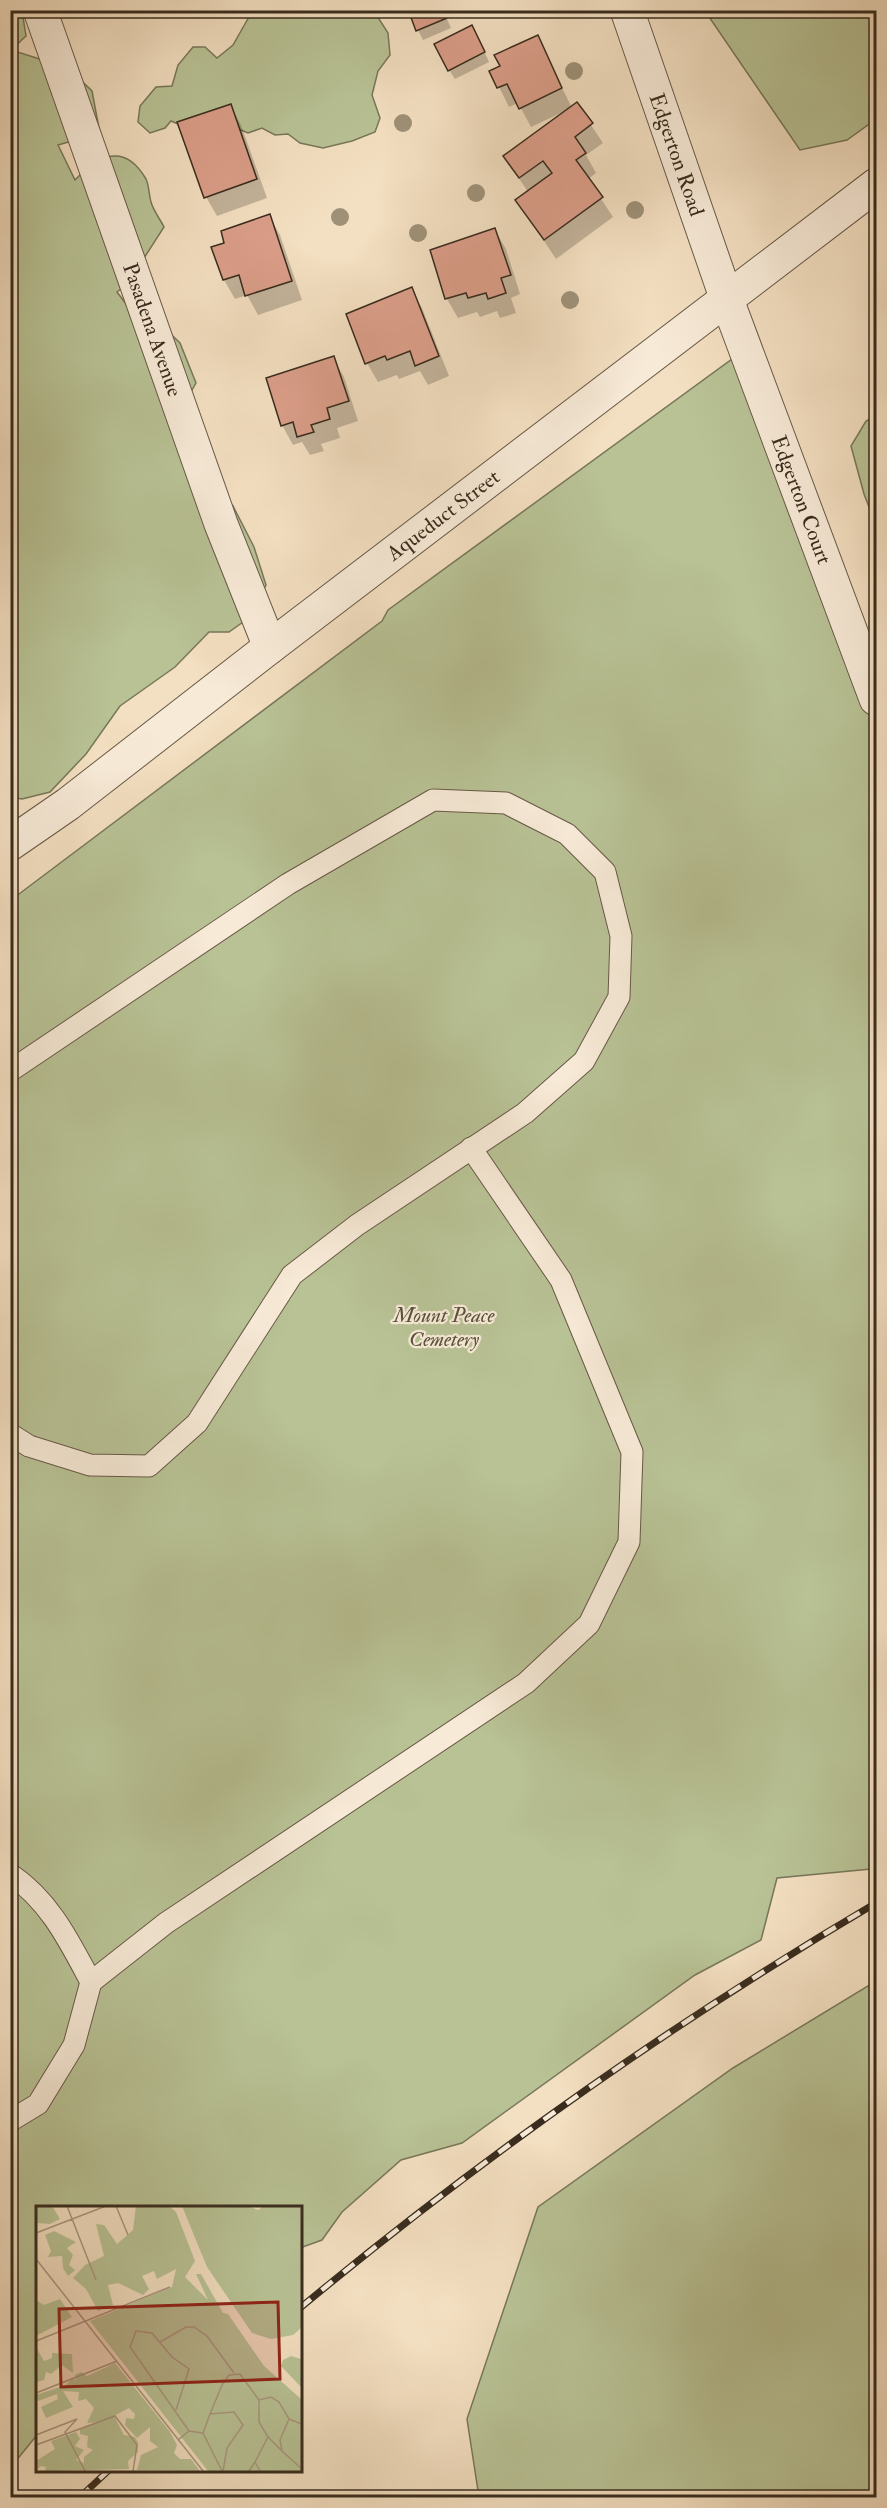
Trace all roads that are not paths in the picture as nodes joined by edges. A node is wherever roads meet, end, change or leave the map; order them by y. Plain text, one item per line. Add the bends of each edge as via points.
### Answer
1 (40, 10) edge
2 (627, 10) edge
3 (876, 185) edge
4 (727, 300) junction
5 (270, 647) junction
6 (876, 699) edge
7 (10, 844) edge
8 (10, 1071) edge
9 (471, 1148) junction
10 (10, 1434) edge
11 (10, 1874) edge
12 (91, 1982) junction
13 (10, 2121) edge

1 - 5 street, Pasadena Avenue via 221,524
2 - 4 street, Edgerton Road
3 - 4 street, Aqueduct Street
4 - 5 street, Aqueduct Street
4 - 6 street, Edgerton Court
5 - 7 street, Aqueduct Street via 68,804
8 - 9 lane via 288,884 433,800 506,803 567,834 605,872 621,936 619,997 584,1060 525,1113
9 - 10 lane via 357,1225 292,1275 197,1423 149,1466 90,1465 29,1446
9 - 12 lane via 561,1280 632,1452 629,1542 588,1624 526,1683 166,1923
11 - 12 lane via 62,1927
12 - 13 lane via 74,2045 38,2104

